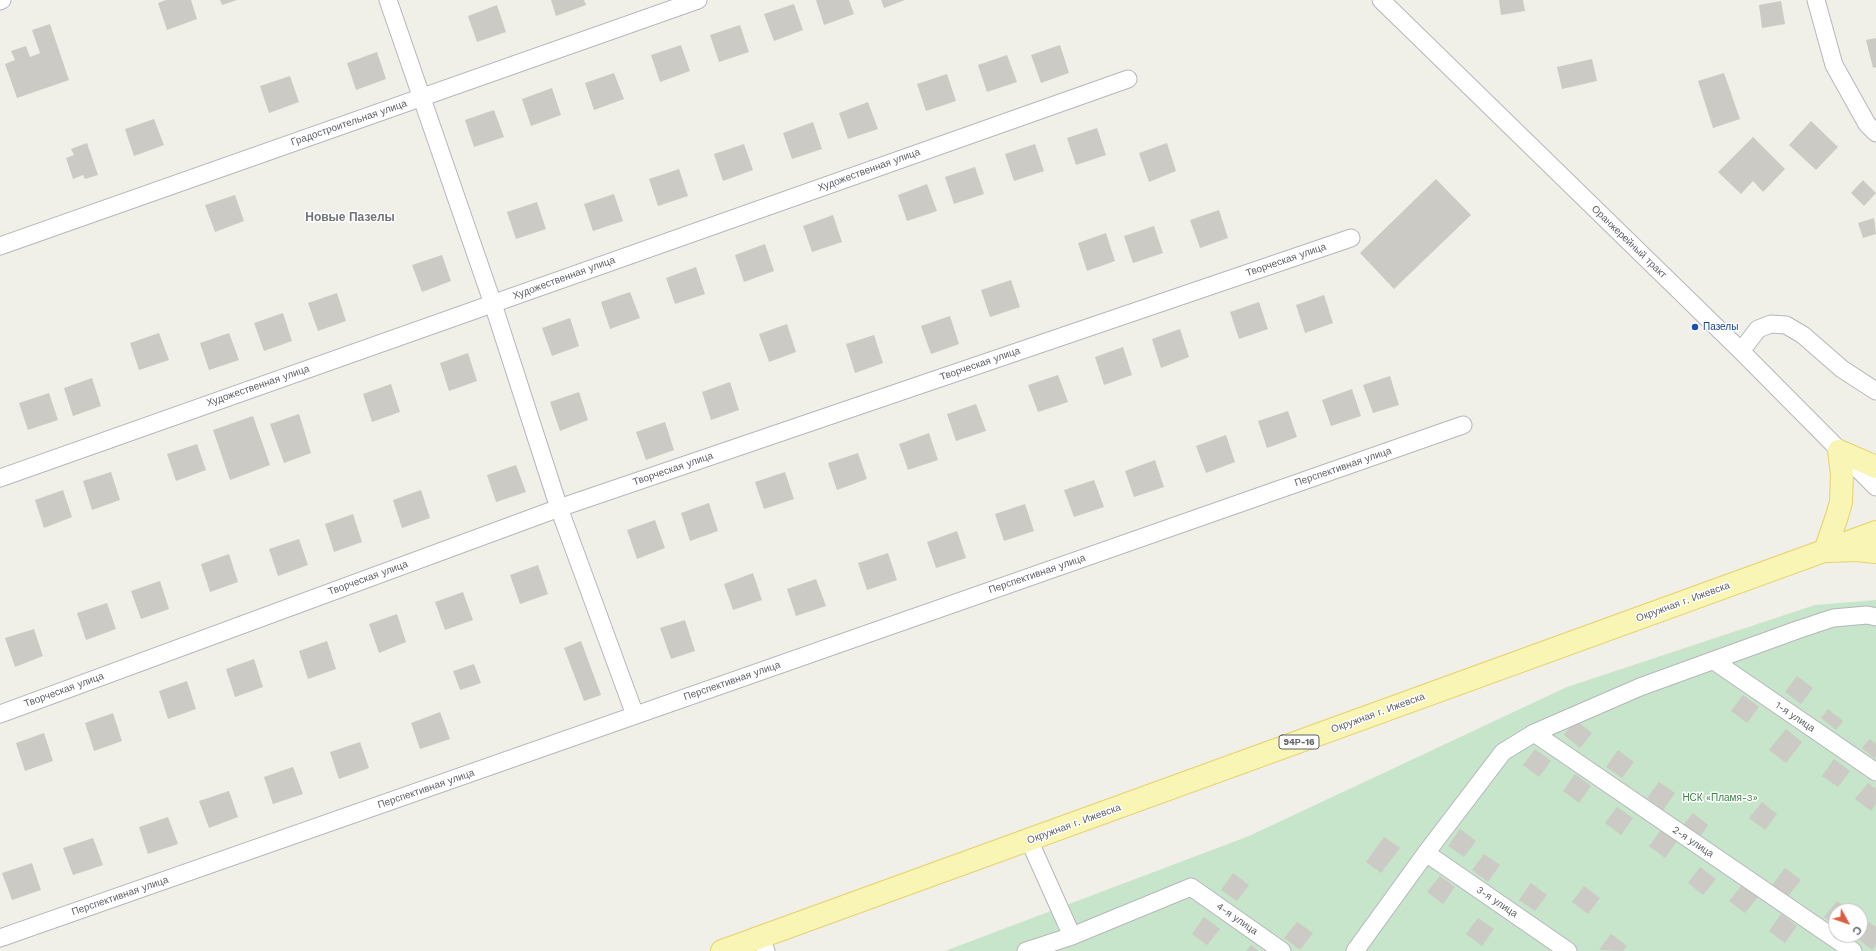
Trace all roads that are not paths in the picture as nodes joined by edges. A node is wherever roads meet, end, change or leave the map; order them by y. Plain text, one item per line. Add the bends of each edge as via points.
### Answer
1 (388, 0) edge
2 (698, 0) edge
3 (1381, 0) edge
4 (1816, 0) edge
5 (1128, 78) dead end
6 (422, 98) junction
7 (1876, 133) edge
8 (1351, 238) dead end
9 (0, 246) edge
10 (493, 304) junction
11 (1741, 351) junction
12 (1876, 391) edge
13 (1463, 425) dead end
14 (1839, 452) junction
15 (1876, 467) edge
16 (0, 478) edge
17 (1876, 487) edge
18 (559, 508) junction
19 (1876, 532) edge
20 (1824, 551) junction
21 (1876, 552) edge
22 (1876, 617) edge
23 (1714, 661) junction
24 (0, 714) edge
25 (635, 715) junction
26 (1534, 733) junction
27 (1876, 772) edge
28 (1029, 840) junction
29 (1426, 853) junction
30 (1072, 936) junction
31 (0, 938) edge
32 (763, 944) edge
33 (722, 951) edge
34 (1026, 951) edge
35 (1282, 951) edge
36 (1355, 951) edge
37 (1568, 951) edge
38 (1853, 951) edge

1 - 6 street
2 - 6 street, Градостроительная улица
3 - 11 street, Оранжерейный тракт
4 - 7 street via 1834,65 1867,124
5 - 10 street, Художественная улица
6 - 9 street, Градостроительная улица
6 - 10 street
8 - 18 street, Творческая улица
10 - 16 street, Художественная улица
10 - 18 street
11 - 12 street via 1758,329 1771,324 1786,325 1803,335 1842,369
11 - 14 street, Оранжерейный тракт
13 - 25 street, Перспективная улица
14 - 15 main road
14 - 17 street, Оранжерейный тракт
14 - 20 main road via 1842,474 1840,502
18 - 24 street, Творческая улица
18 - 25 street
19 - 20 main road, Окружная г. Ижевска / 94Р-16
20 - 21 main road
20 - 28 main road, Окружная г. Ижевска / 94Р-16
22 - 23 street via 1867,615 1833,618
23 - 26 street via 1640,687
23 - 27 street, 1-я улица
25 - 31 street, Перспективная улица
26 - 29 street via 1502,752
26 - 38 street, 2-я улица
28 - 30 street
28 - 32 main road, Окружная г. Ижевска / 94Р-16
29 - 36 street
29 - 37 street, 3-я улица
30 - 34 street
30 - 35 street, 4-я улица via 1191,886
32 - 33 main road, Окружная г. Ижевска / 94Р-16

